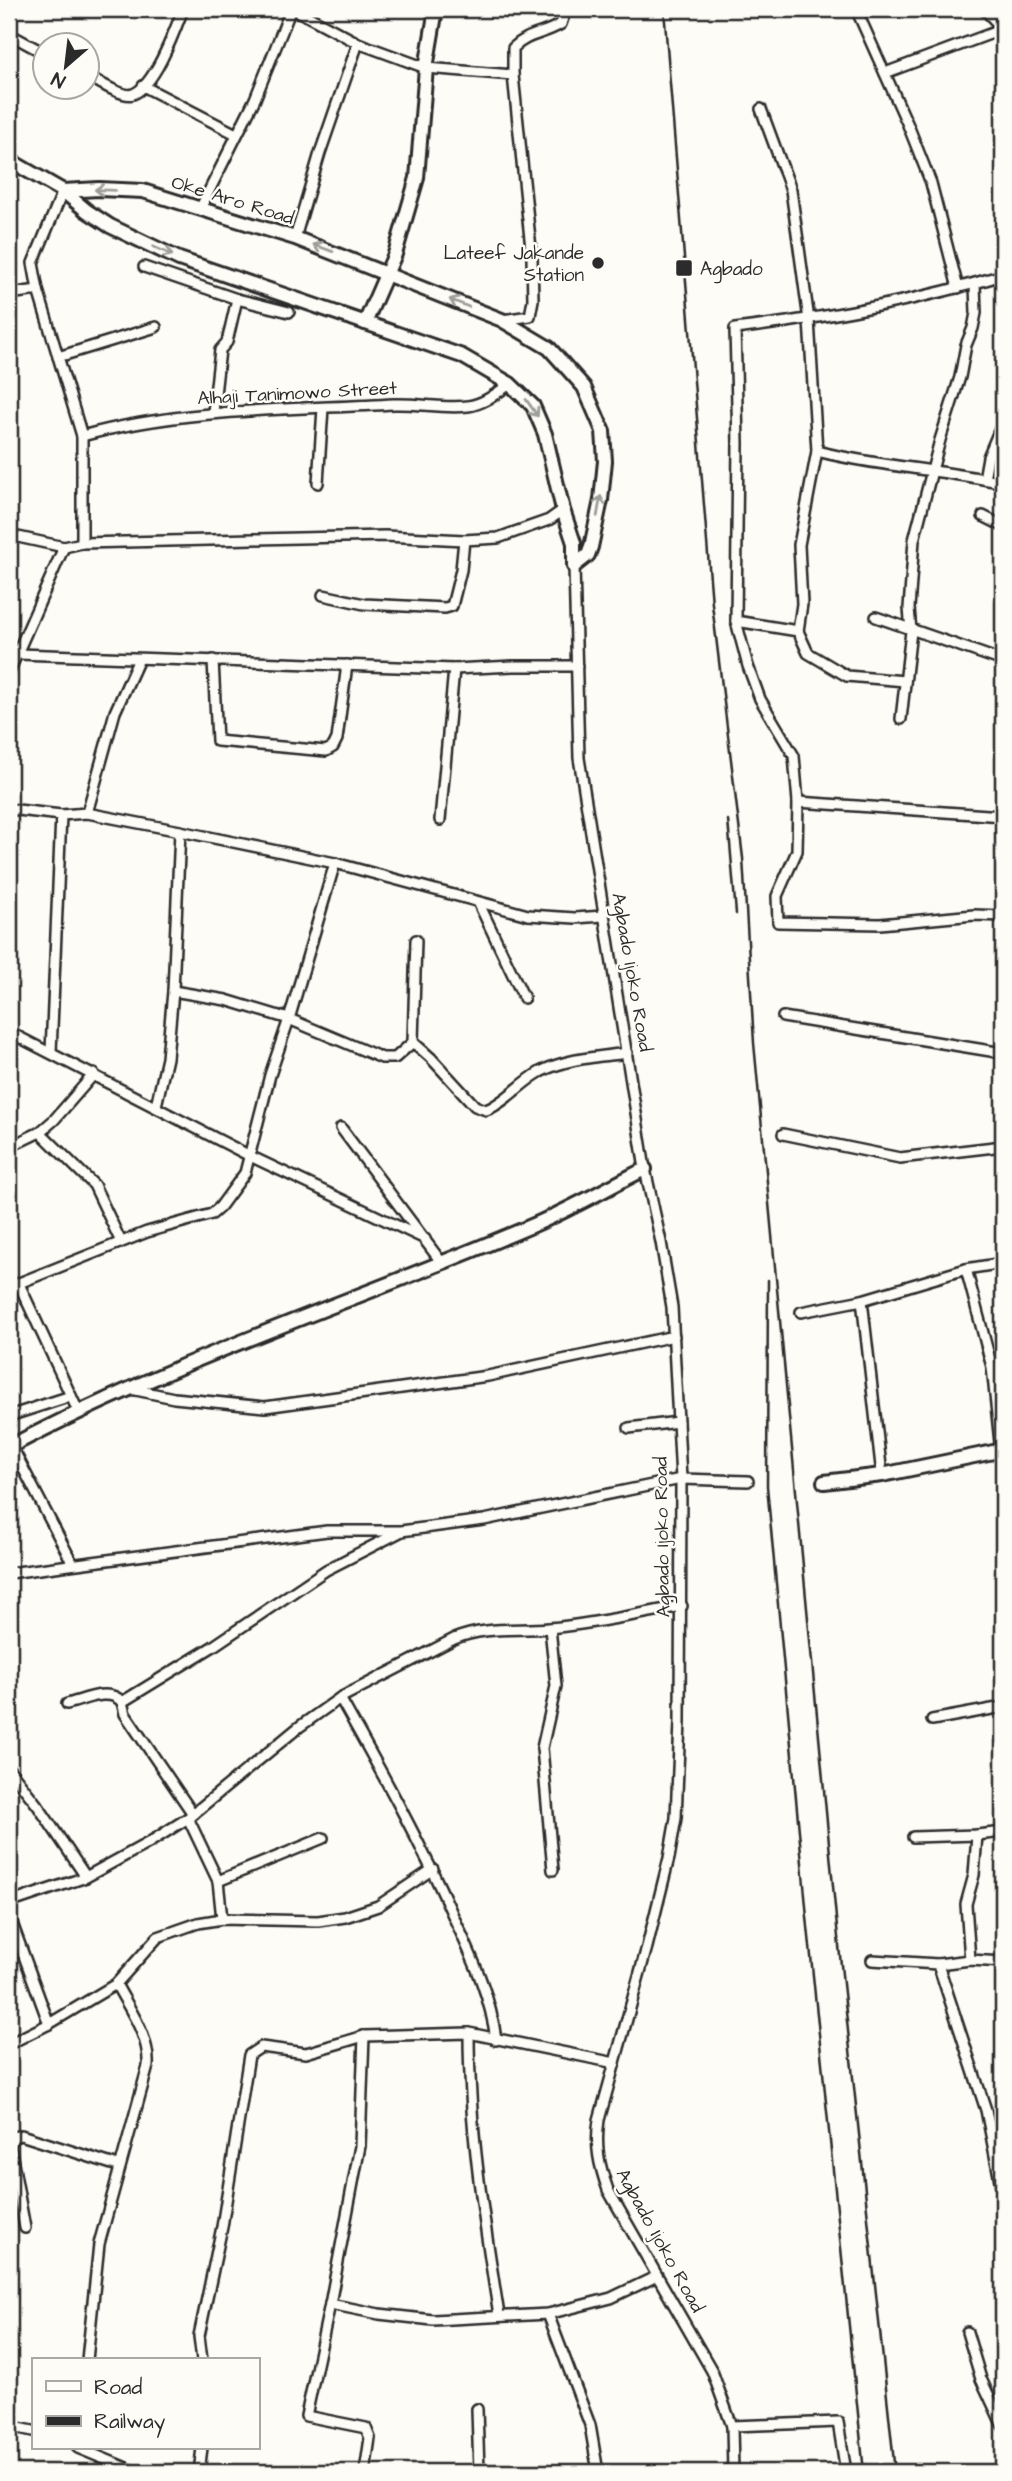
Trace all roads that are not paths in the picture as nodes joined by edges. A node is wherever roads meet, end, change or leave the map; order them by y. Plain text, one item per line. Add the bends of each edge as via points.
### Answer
1 (183, 9) edge
2 (436, 9) edge
3 (566, 9) edge
4 (856, 9) edge
5 (985, 9) edge
6 (298, 10) edge
7 (1001, 23) edge
8 (9, 34) edge
9 (1003, 41) edge
10 (358, 43) junction
11 (32, 46) edge
12 (426, 68) junction
13 (885, 74) junction
14 (513, 75) junction
15 (102, 83) edge
16 (143, 86) junction
17 (761, 109) dead end
18 (236, 134) junction
19 (9, 160) edge
20 (63, 191) junction
21 (200, 209) junction
22 (295, 238) junction
23 (144, 267) dead end
24 (387, 273) junction
25 (1003, 275) edge
26 (975, 284) junction
27 (958, 288) junction
28 (38, 290) junction
29 (9, 294) edge
30 (237, 299) junction
31 (289, 313) dead end
32 (502, 320) junction
33 (809, 320) junction
34 (365, 323) junction
35 (156, 327) dead end
36 (58, 357) junction
37 (510, 384) junction
38 (323, 408) junction
39 (213, 412) junction
40 (1002, 424) edge
41 (82, 436) junction
42 (817, 451) junction
43 (933, 470) junction
44 (984, 479) junction
45 (318, 483) dead end
46 (1003, 483) edge
47 (563, 510) junction
48 (983, 516) dead end
49 (1003, 526) edge
50 (9, 535) edge
51 (464, 540) junction
52 (82, 543) junction
53 (64, 547) junction
54 (574, 566) junction
55 (323, 594) dead end
56 (876, 617) dead end
57 (736, 621) junction
58 (798, 631) junction
59 (911, 631) junction
60 (18, 654) junction
61 (139, 659) junction
62 (213, 660) junction
63 (1003, 661) edge
64 (347, 665) junction
65 (577, 666) junction
66 (454, 669) junction
67 (9, 672) edge
68 (905, 681) junction
69 (901, 719) dead end
70 (798, 802) junction
71 (9, 809) edge
72 (87, 813) junction
73 (61, 816) junction
74 (1003, 816) edge
75 (440, 820) dead end
76 (180, 831) junction
77 (335, 863) junction
78 (479, 904) junction
79 (603, 916) junction
80 (1003, 916) edge
81 (416, 940) dead end
82 (173, 991) junction
83 (524, 998) dead end
84 (783, 1017) dead end
85 (289, 1019) junction
86 (9, 1032) edge
87 (412, 1042) junction
88 (51, 1052) junction
89 (627, 1053) junction
90 (1003, 1053) edge
91 (94, 1074) junction
92 (156, 1106) junction
93 (341, 1128) dead end
94 (40, 1132) junction
95 (783, 1133) dead end
96 (1003, 1146) edge
97 (9, 1147) edge
98 (250, 1156) junction
99 (645, 1169) junction
100 (425, 1239) junction
101 (121, 1242) junction
102 (442, 1263) junction
103 (1003, 1263) edge
104 (966, 1269) junction
105 (19, 1284) junction
106 (9, 1287) edge
107 (862, 1300) junction
108 (801, 1312) dead end
109 (674, 1336) junction
110 (131, 1388) junction
111 (71, 1396) junction
112 (78, 1412) junction
113 (9, 1416) edge
114 (678, 1422) junction
115 (629, 1428) dead end
116 (10, 1446) edge
117 (1002, 1451) edge
118 (1003, 1471) edge
119 (882, 1475) junction
120 (681, 1479) junction
121 (748, 1481) dead end
122 (824, 1482) dead end
123 (401, 1531) junction
124 (73, 1564) junction
125 (9, 1573) edge
126 (682, 1606) junction
127 (551, 1628) junction
128 (340, 1698) junction
129 (122, 1702) junction
130 (67, 1704) dead end
131 (1003, 1707) edge
132 (932, 1720) dead end
133 (9, 1769) edge
134 (190, 1816) junction
135 (1003, 1832) edge
136 (977, 1835) junction
137 (913, 1837) dead end
138 (323, 1838) dead end
139 (433, 1869) junction
140 (553, 1870) dead end
141 (86, 1877) junction
142 (218, 1881) junction
143 (9, 1903) edge
144 (9, 1914) edge
145 (222, 1919) junction
146 (872, 1960) dead end
147 (970, 1960) junction
148 (1003, 1962) edge
149 (938, 1964) junction
150 (116, 1984) junction
151 (49, 2024) junction
152 (469, 2033) junction
153 (364, 2036) junction
154 (496, 2040) junction
155 (9, 2044) edge
156 (615, 2063) junction
157 (118, 2166) junction
158 (1003, 2196) edge
159 (25, 2228) dead end
160 (657, 2276) junction
161 (330, 2304) junction
162 (548, 2314) junction
163 (499, 2315) junction
164 (967, 2332) dead end
165 (88, 2358) edge
166 (202, 2358) edge
167 (477, 2409) dead end
168 (9, 2426) edge
169 (732, 2426) junction
170 (1003, 2426) edge
171 (32, 2431) edge
172 (83, 2450) edge
173 (202, 2450) edge
174 (136, 2472) edge
175 (199, 2472) edge
176 (365, 2472) edge
177 (478, 2472) edge
178 (598, 2472) edge
179 (733, 2472) edge
180 (846, 2472) edge

1 - 16 street via 162,61
2 - 12 main road
3 - 14 street via 561,24 524,37 513,48
4 - 13 street
5 - 7 street
6 - 10 street
6 - 18 street
7 - 9 street
7 - 13 street via 995,32
8 - 11 street
10 - 12 street
10 - 22 street
12 - 14 street
12 - 24 main road via 417,178
13 - 27 street via 931,183
14 - 32 street via 533,300 530,316
15 - 16 street via 123,94 133,94
16 - 18 street
17 - 33 street via 790,190
18 - 21 street
19 - 20 main road
21 -> 20 main road, Oke Aro Road via 143,191
20 - 28 street via 33,263
20 -> 34 main road via 110,226 179,259
21 - 22 main road, Oke Aro Road
24 -> 22 main road, Oke Aro Road
23 - 30 street
32 -> 24 main road
24 - 34 main road
25 - 26 street
26 - 27 street
26 - 43 street via 976,313
27 - 33 street
28 - 29 street
28 - 36 street
30 - 31 street
30 - 39 street via 227,342 220,350
54 -> 32 main road via 592,547 603,474 603,431 584,387 549,348
33 - 42 street
33 - 57 street via 735,330
34 - 37 main road, Agbado Ijoko Road via 463,356
35 - 36 street
36 - 41 street
37 - 38 street, Alhaji Tanimowo Street via 470,406
37 -> 47 main road, Agbado Ijoko Road via 533,406 545,434
38 - 39 street, Alhaji Tanimowo Street
38 - 45 street
39 - 41 street, Alhaji Tanimowo Street
40 - 44 street
41 - 52 street
42 - 43 street
42 - 58 street via 799,545 802,604
43 - 44 street
43 - 59 street via 914,540
44 - 46 street
47 - 51 street via 549,520 498,538
47 - 54 main road, Agbado Ijoko Road via 574,543
48 - 49 street
50 - 53 street
51 - 52 street via 385,536
51 - 55 street via 452,606 374,605
52 - 53 street
53 - 60 street
54 - 65 street, Agbado Ijoko Road
56 - 59 street
57 - 58 street
57 - 70 street via 760,699 794,755
58 - 68 street via 808,653 847,676
59 - 63 street
59 - 68 street
60 - 61 street
60 - 67 street
61 - 62 street
61 - 72 street via 115,712
62 - 64 street
62 - 64 street via 217,741 326,751 337,738
64 - 66 street
65 - 66 street
65 - 79 street, Agbado Ijoko Road via 578,747
66 - 75 street
68 - 69 street
70 - 74 street
70 - 80 street via 797,851 777,896 778,922 880,924
71 - 73 street
72 - 73 street
72 - 76 street
73 - 88 street
76 - 77 street
76 - 82 street
77 - 78 street
77 - 85 street
78 - 79 street via 528,915
78 - 83 street
79 - 89 street, Agbado Ijoko Road
81 - 87 street
82 - 85 street via 226,1000
82 - 92 street via 167,1058
84 - 90 street
85 - 87 street via 382,1058 395,1058
85 - 98 street
86 - 88 street
87 - 89 street via 475,1106 486,1110 541,1072 574,1060
88 - 91 street
89 - 99 street, Agbado Ijoko Road
91 - 92 street
91 - 94 street
92 - 98 street
93 - 100 street
94 - 97 street
94 - 101 street via 94,1185
95 - 96 street via 900,1158
98 - 100 street
98 - 101 street via 238,1185 212,1214
99 - 102 main road via 538,1223
99 - 109 street, Agbado Ijoko Road
100 - 102 street
101 - 105 street
102 - 110 main road
103 - 104 street
104 - 107 street
104 - 117 street via 992,1367
105 - 106 street
105 - 111 street
107 - 108 street
107 - 119 street
109 - 110 street via 488,1376 265,1407 174,1398
109 - 114 street, Agbado Ijoko Road
110 - 112 main road
111 - 112 street
111 - 113 street
112 - 116 main road
114 - 115 street
114 - 120 street, Agbado Ijoko Road
116 - 124 street
117 - 118 street
117 - 119 main road
119 - 122 main road
120 - 121 street
120 - 123 street via 484,1520
120 - 126 street, Agbado Ijoko Road
123 - 124 street via 327,1531
123 - 129 street via 326,1570
124 - 125 street
126 - 127 street
126 - 156 street, Agbado Ijoko Road via 673,1839
127 - 128 street via 470,1633
127 - 140 street via 555,1686 542,1748
128 - 134 street
128 - 139 street
129 - 130 street via 110,1694
129 - 134 street via 125,1714
131 - 132 street
133 - 141 street
134 - 141 street
134 - 142 street
135 - 136 street
136 - 137 street
136 - 147 street via 966,1904
138 - 142 street
139 - 145 street via 378,1906 345,1917 318,1921
139 - 154 street via 489,2001
141 - 143 street
142 - 145 street
144 - 151 street
145 - 150 street via 158,1937
146 - 149 street
147 - 148 street
147 - 149 street
149 - 158 street via 986,2110
150 - 151 street
150 - 157 street via 148,2054
151 - 155 street
152 - 153 street
152 - 154 street
152 - 163 street via 475,2164
153 - 161 street via 360,2146
153 - 166 street via 306,2053 261,2047 249,2056 199,2336
154 - 156 street
156 - 160 street, Agbado Ijoko Road via 598,2120 599,2165 608,2190
157 - 159 street via 21,2135 13,2137 10,2146
157 - 165 street via 99,2244
160 - 162 street via 611,2298
160 - 169 street, Agbado Ijoko Road via 712,2371
161 - 163 street via 433,2320
161 - 176 street via 306,2416 366,2428 370,2438
162 - 163 street
162 - 178 street via 590,2425
164 - 170 street via 981,2379
167 - 177 street
168 - 171 street
169 - 179 street, Agbado Ijoko Road
169 - 180 street via 838,2422
172 - 174 street
173 - 175 street

